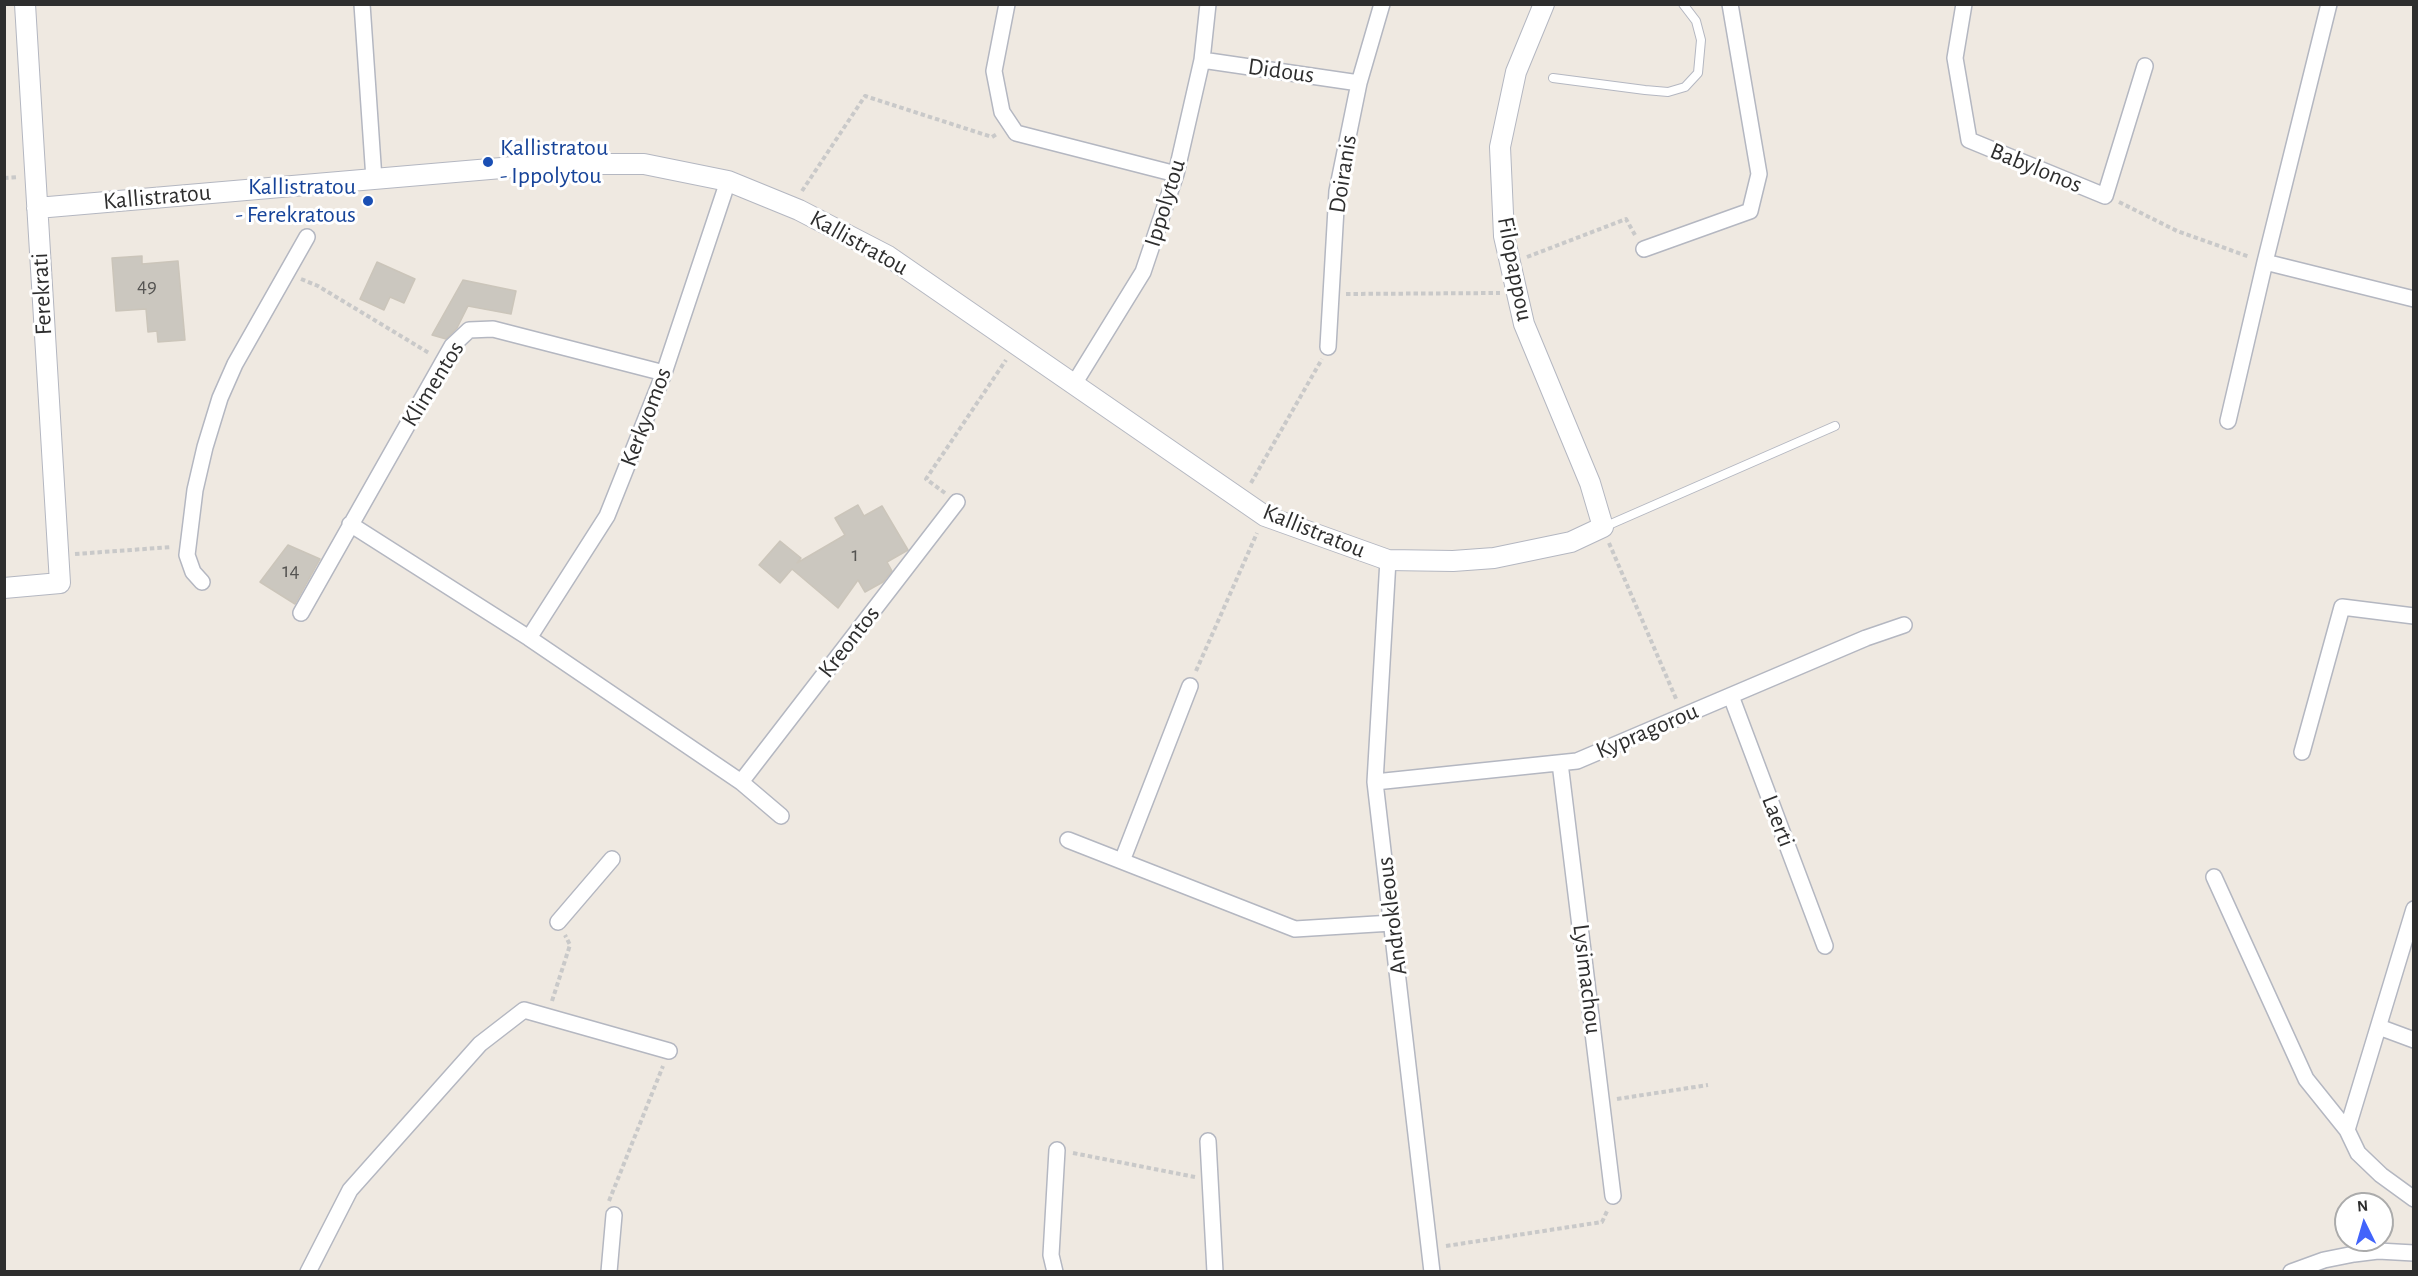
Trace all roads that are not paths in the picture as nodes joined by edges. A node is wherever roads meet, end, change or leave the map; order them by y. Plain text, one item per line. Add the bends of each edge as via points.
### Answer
1 (25, 4) edge
2 (362, 4) edge
3 (1007, 4) edge
4 (1208, 4) edge
5 (1382, 4) edge
6 (1544, 4) edge
7 (1683, 4) edge
8 (1730, 4) edge
9 (1964, 4) edge
10 (2329, 4) edge
11 (1202, 60) junction
12 (2145, 66) dead end
13 (1553, 78) dead end
14 (1359, 82) junction
15 (1176, 174) junction
16 (374, 179) junction
17 (728, 180) junction
18 (37, 208) junction
19 (307, 237) dead end
20 (1644, 249) road end
21 (2265, 262) junction
22 (2414, 299) edge
23 (1328, 347) road end
24 (664, 373) junction
25 (1074, 384) junction
26 (2228, 421) dead end
27 (1835, 426) dead end
28 (957, 502) road end
29 (350, 524) junction
30 (1603, 527) junction
31 (1388, 560) junction
32 (202, 582) dead end
33 (4, 588) edge
34 (301, 614) dead end
35 (2414, 616) edge
36 (1904, 624) dead end
37 (529, 638) junction
38 (1190, 686) road end
39 (1731, 696) junction
40 (2302, 752) dead end
41 (1560, 763) junction
42 (741, 782) junction
43 (1376, 782) junction
44 (781, 816) dead end
45 (1068, 840) dead end
46 (612, 859) dead end
47 (1122, 861) junction
48 (2214, 877) dead end
49 (2414, 909) edge
50 (558, 922) road end
51 (1392, 923) junction
52 (1825, 946) dead end
53 (2379, 1027) junction
54 (2414, 1040) edge
55 (669, 1051) road end
56 (2347, 1130) junction
57 (1208, 1141) dead end
58 (1057, 1150) road end
59 (1614, 1196) road end
60 (2414, 1199) edge
61 (614, 1215) road end
62 (2414, 1253) edge
63 (2323, 1266) edge
64 (308, 1272) edge
65 (609, 1272) edge
66 (1055, 1272) edge
67 (1215, 1272) edge
68 (1432, 1272) edge
69 (2291, 1272) edge

1 - 18 street, Ferekrati
2 - 16 street
3 - 15 street via 994,71 1002,112 1016,133
4 - 11 street, Ippolytou
5 - 14 street, Doiranis
6 - 30 street, Filopappou via 1516,72 1500,147 1504,236 1524,324 1590,483
7 - 13 lane via 1696,21 1701,40 1698,73 1685,87 1668,92
8 - 20 street via 1759,174 1750,211
9 - 12 street, Babylonos via 1955,58 1969,140 2106,196
10 - 21 street
11 - 14 street, Didous
11 - 15 street, Ippolytou
14 - 23 street, Doiranis via 1337,191
15 - 25 street, Ippolytou via 1143,272
16 - 17 street, Kallistratou via 560,164 644,164
16 - 18 street, Kallistratou
17 - 24 street, Kerkyomos
17 - 25 street, Kallistratou via 792,207 888,256
18 - 33 street, Ferekrati via 60,583
19 - 32 street via 235,364 205,447 187,555 193,572
21 - 22 street
21 - 26 street
24 - 29 street, Klimentos via 493,328 469,330 452,346
24 - 37 street, Kerkyomos via 607,516
25 - 31 street, Kallistratou via 1265,516
27 - 30 lane
28 - 42 street, Kreontos
29 - 34 street, Klimentos
29 - 37 street
30 - 31 street, Kallistratou via 1571,542 1494,558
31 - 43 street, Androkleous
35 - 40 street via 2342,607
36 - 39 street, Kypragorou
37 - 42 street
38 - 47 street
39 - 41 street, Kypragorou via 1577,761
39 - 52 street, Laerti
41 - 43 street, Kypragorou
41 - 59 street, Lysimachou
42 - 44 street
43 - 51 street, Androkleous
45 - 47 street
46 - 50 street
47 - 51 street via 1294,929
48 - 56 street via 2306,1078
49 - 53 street
51 - 68 street, Androkleous
53 - 54 street
53 - 56 street
55 - 64 street via 524,1010 480,1044 350,1190
56 - 60 street via 2358,1153
57 - 67 street
58 - 66 street via 1051,1254
61 - 65 street
62 - 63 street via 2378,1251
63 - 69 street

